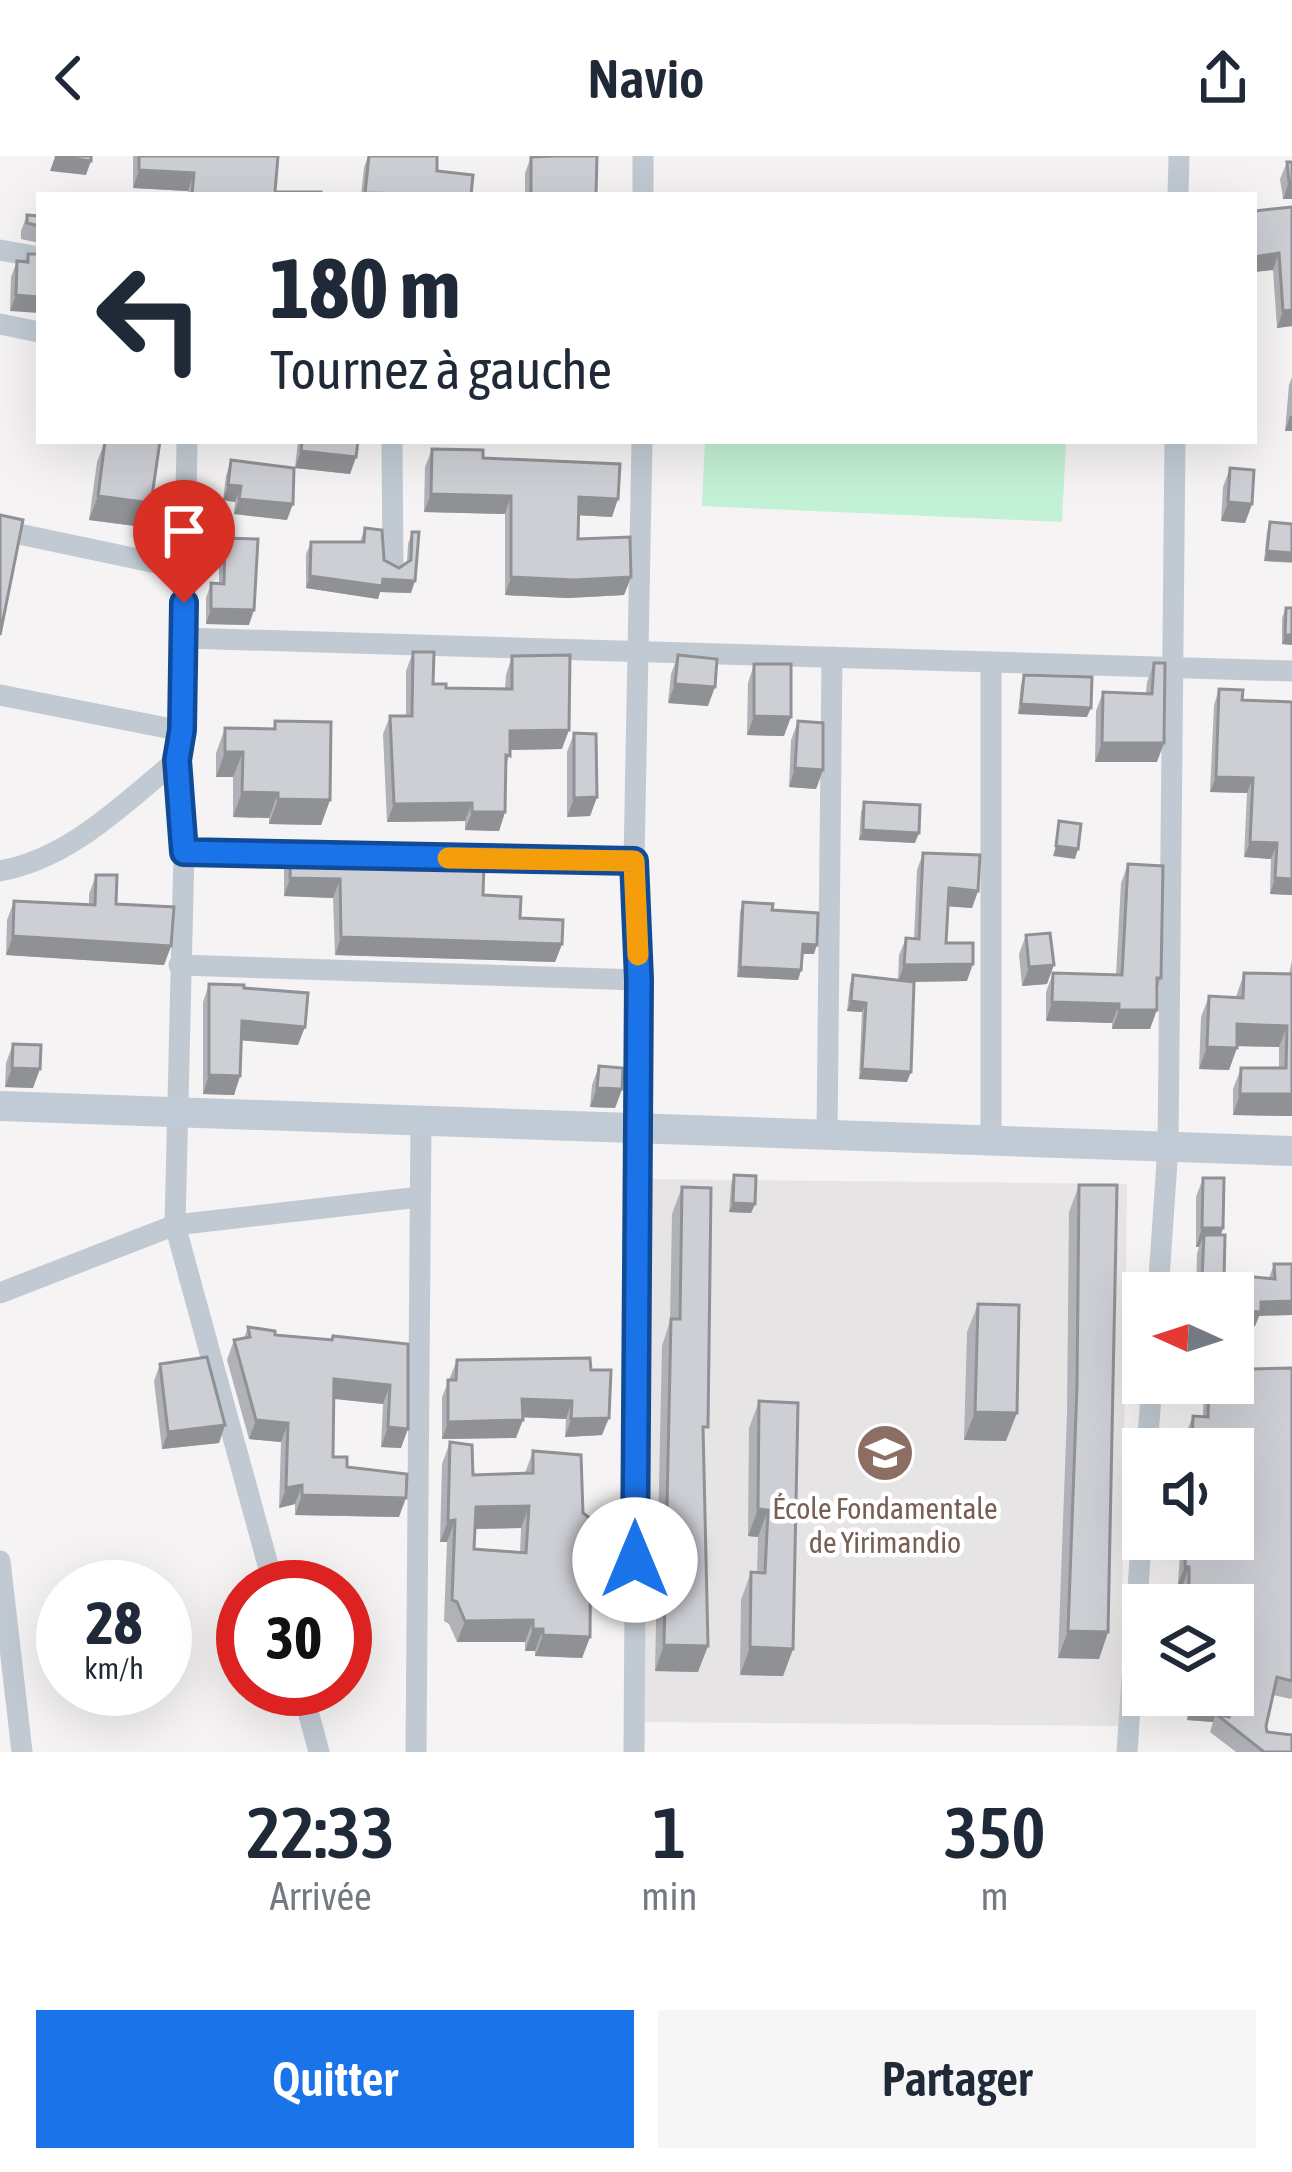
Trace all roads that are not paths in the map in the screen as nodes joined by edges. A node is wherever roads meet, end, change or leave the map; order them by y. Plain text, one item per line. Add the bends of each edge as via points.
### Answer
1 (644, 156) edge
2 (1179, 156) edge
3 (643, 192) edge
4 (1178, 192) edge
5 (0, 250) edge
6 (36, 256) edge
7 (0, 324) edge
8 (36, 331) edge
9 (187, 444) edge
10 (392, 444) edge
11 (642, 444) edge
12 (1175, 444) edge
13 (0, 530) edge
14 (393, 566) edge
15 (185, 569) junction
16 (184, 638) junction
17 (641, 651) junction
18 (832, 657) junction
19 (991, 662) junction
20 (1173, 667) junction
21 (1292, 670) edge
22 (0, 695) edge
23 (182, 730) junction
24 (177, 760) junction
25 (184, 852) junction
26 (634, 861) junction
27 (0, 871) edge
28 (179, 965) junction
29 (639, 980) junction
30 (0, 1106) edge
31 (177, 1112) junction
32 (421, 1121) junction
33 (638, 1128) junction
34 (827, 1135) junction
35 (992, 1141) junction
36 (1168, 1147) junction
37 (1292, 1151) edge
38 (420, 1197) junction
39 (175, 1226) junction
40 (1159, 1272) edge
41 (0, 1293) edge
42 (267, 1560) edge
43 (1140, 1560) edge
44 (0, 1561) edge
45 (309, 1716) edge
46 (22, 1752) edge
47 (319, 1752) edge
48 (416, 1752) edge
49 (634, 1752) edge
50 (1127, 1752) edge

1 - 3 street
2 - 4 street
5 - 6 street
7 - 8 street
9 - 15 street
10 - 14 street
11 - 17 street
12 - 20 street
13 - 15 street
15 - 16 street
16 - 17 street
16 - 23 street
17 - 18 street
17 - 26 street
18 - 19 street
18 - 34 street
19 - 20 street
19 - 35 street
20 - 21 street
20 - 36 street
22 - 23 street
23 - 24 street
24 - 25 street
24 - 27 street via 76,842
25 - 26 street
25 - 28 street
26 - 29 street
28 - 29 street
28 - 31 street
29 - 33 street
30 - 31 street
31 - 32 street
31 - 39 street
32 - 33 street
32 - 38 street
33 - 34 street
33 - 49 street
34 - 35 street
35 - 36 street
36 - 37 street
36 - 40 street
38 - 39 street
38 - 48 street
39 - 41 street
39 - 42 street
43 - 50 street
44 - 46 street
45 - 47 street

